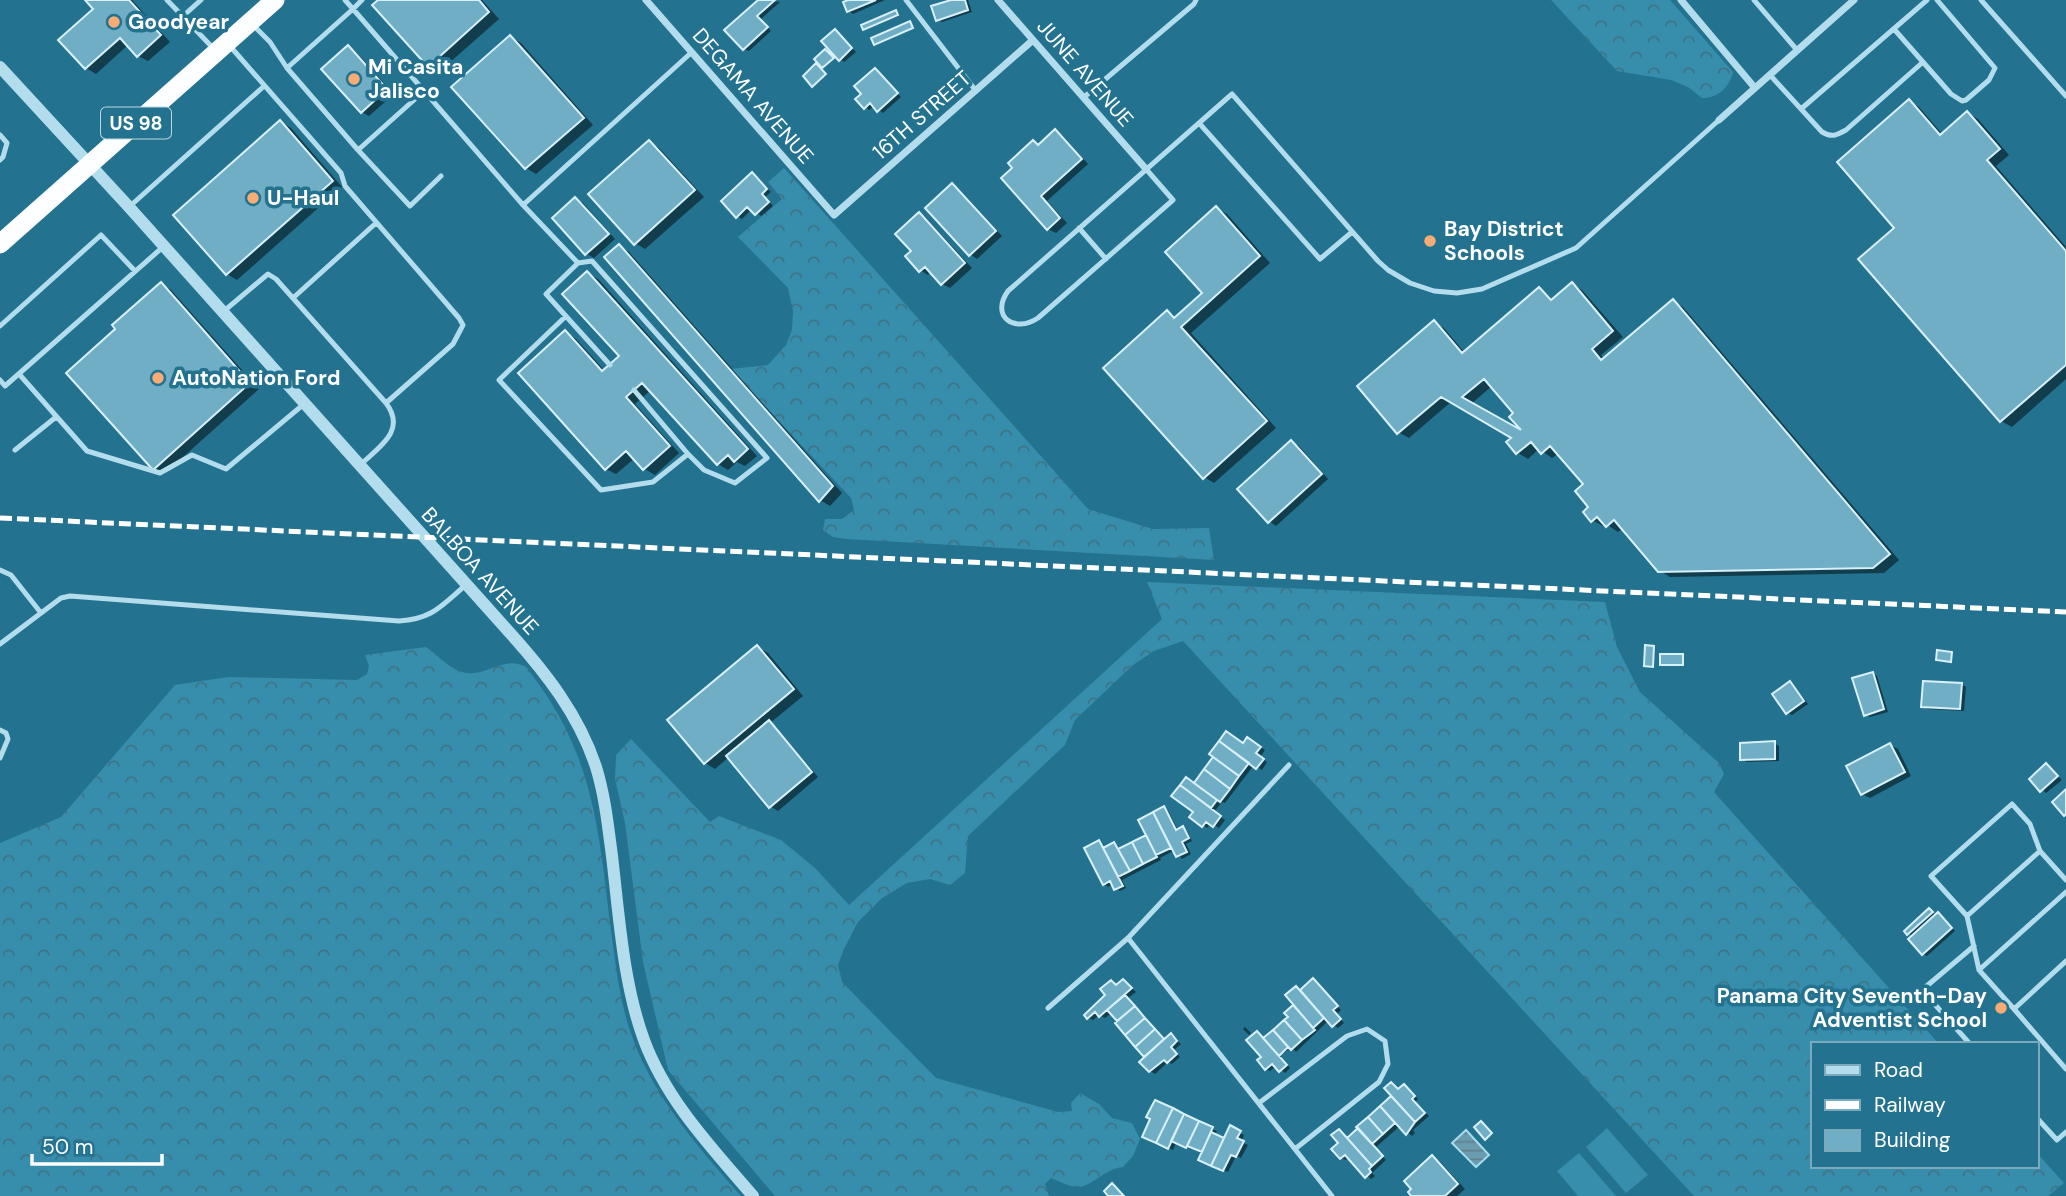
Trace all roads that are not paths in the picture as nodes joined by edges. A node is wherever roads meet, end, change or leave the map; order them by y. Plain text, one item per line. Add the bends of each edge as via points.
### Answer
1 (167, 0) edge
2 (201, 0) edge
3 (275, 0) edge
4 (345, 0) edge
5 (362, 0) edge
6 (646, 0) edge
7 (906, 0) edge
8 (998, 0) edge
9 (1196, 0) edge
10 (1681, 0) edge
11 (1754, 0) edge
12 (1854, 0) edge
13 (1927, 0) edge
14 (1937, 0) edge
15 (1981, 0) edge
16 (353, 9) junction
17 (182, 17) junction
18 (250, 22) junction
19 (1894, 29) junction
20 (1033, 40) junction
21 (222, 47) junction
22 (1797, 50) junction
23 (692, 52) junction
24 (1923, 62) junction
25 (0, 67) edge
26 (287, 68) junction
27 (1770, 75) junction
28 (264, 87) junction
29 (1755, 88) junction
30 (976, 90) junction
31 (424, 91) junction
32 (2066, 96) edge
33 (1083, 98) junction
34 (1801, 109) junction
35 (1719, 120) joint
36 (1199, 123) junction
37 (0, 135) edge
38 (358, 150) junction
39 (0, 160) edge
40 (90, 164) junction
41 (1146, 169) junction
42 (441, 176) dead end
43 (523, 205) junction
44 (129, 207) junction
45 (834, 215) joint
46 (376, 223) junction
47 (1079, 228) junction
48 (1352, 232) junction
49 (0, 244) edge
50 (164, 246) junction
51 (1106, 259) junction
52 (578, 263) junction
53 (135, 271) junction
54 (293, 298) junction
55 (222, 312) junction
56 (566, 316) junction
57 (0, 326) edge
58 (610, 365) dead end
59 (19, 374) junction
60 (2, 385) edge
61 (634, 390) dead end
62 (386, 403) junction
63 (304, 404) junction
64 (56, 417) junction
65 (15, 450) dead end
66 (688, 454) junction
67 (359, 466) junction
68 (0, 570) edge
69 (467, 584) junction
70 (41, 613) junction
71 (0, 643) edge
72 (0, 730) edge
73 (0, 758) edge
74 (1289, 765) dead end
75 (2040, 851) junction
76 (2066, 880) edge
77 (2066, 892) edge
78 (1967, 916) junction
79 (1128, 938) junction
80 (1974, 946) junction
81 (2066, 961) edge
82 (1979, 970) junction
83 (1048, 1008) dead end
84 (2014, 1009) junction
85 (1968, 1042) edge
86 (2066, 1069) edge
87 (1259, 1103) junction
88 (2038, 1119) edge
89 (2066, 1132) edge
90 (1295, 1149) junction
91 (1329, 1195) edge
92 (753, 1196) edge

1 - 17 lane
2 - 17 lane
3 - 18 highway, US 98
4 - 16 lane
5 - 16 lane
6 - 23 street, DEGAMA AVENUE
7 - 30 lane
8 - 20 street, JUNE AVENUE
9 - 33 lane
10 - 29 street
11 - 22 lane
12 - 22 street
13 - 19 lane
14 - 24 lane via 1991,62 1994,74 1962,102
15 - 32 lane
16 - 26 lane
16 - 31 lane
17 - 21 lane
18 - 21 highway, US 98
18 - 26 lane
19 - 24 lane
19 - 34 lane
20 - 30 street, 16TH STREET
20 - 33 street, JUNE AVENUE
21 - 28 lane
21 - 40 highway, US 98
22 - 27 street
23 - 43 lane
23 - 45 street, DEGAMA AVENUE
24 - 34 lane via 1836,136 1822,132
25 - 40 street, BALBOA AVENUE
26 - 38 lane
27 - 29 street
27 - 34 lane
28 - 44 lane
28 - 46 lane via 341,173 345,186
29 - 35 street
30 - 45 street, 16TH STREET
31 - 38 lane
31 - 43 lane
33 - 41 street, JUNE AVENUE
35 - 48 lane via 1576,248 1482,289 1445,293 1410,283 1378,261
36 - 41 lane
36 - 48 lane via 1320,260
36 - 48 lane via 1232,94
37 - 39 lane via 7,143
38 - 42 lane via 410,206
40 - 44 street, BALBOA AVENUE
40 - 49 highway, US 98
41 - 47 lane
41 - 51 lane via 1173,200
43 - 52 lane
44 - 50 street, BALBOA AVENUE
46 - 54 lane
46 - 62 lane via 463,325 453,344
47 - 51 lane
47 - 51 lane via 1006,292 1001,305 1006,318 1020,325 1031,323
50 - 53 lane
50 - 55 street, BALBOA AVENUE
52 - 56 lane via 546,294
52 - 66 lane via 592,261 767,458 736,484 704,470
53 - 57 lane via 101,235
53 - 59 lane
54 - 55 lane via 268,274
54 - 62 lane
55 - 63 street, BALBOA AVENUE
56 - 58 lane
56 - 66 lane via 499,380 601,490 653,482
59 - 60 lane
59 - 64 lane
61 - 66 lane
62 - 67 lane via 394,420 388,439
63 - 64 lane via 226,469 192,455 160,473 87,451
63 - 67 street, BALBOA AVENUE
64 - 65 lane
67 - 69 street, BALBOA AVENUE
68 - 70 lane via 11,575
69 - 70 lane via 431,614 412,621 70,596
69 - 92 street, BALBOA AVENUE via 547,677 587,744 604,800 629,982 645,1043 677,1102
70 - 71 lane
72 - 73 lane via 8,739
74 - 79 lane
75 - 76 lane
75 - 78 lane
75 - 78 lane via 2030,824 2012,804 1930,876
77 - 82 lane
78 - 80 lane
79 - 83 lane
79 - 87 lane
80 - 82 lane
80 - 85 lane via 1922,990
81 - 84 lane
82 - 84 lane
84 - 86 lane
87 - 90 lane
87 - 90 lane via 1347,1035 1367,1029 1385,1041 1388,1064 1379,1082
88 - 89 lane via 2057,1140
90 - 91 lane

